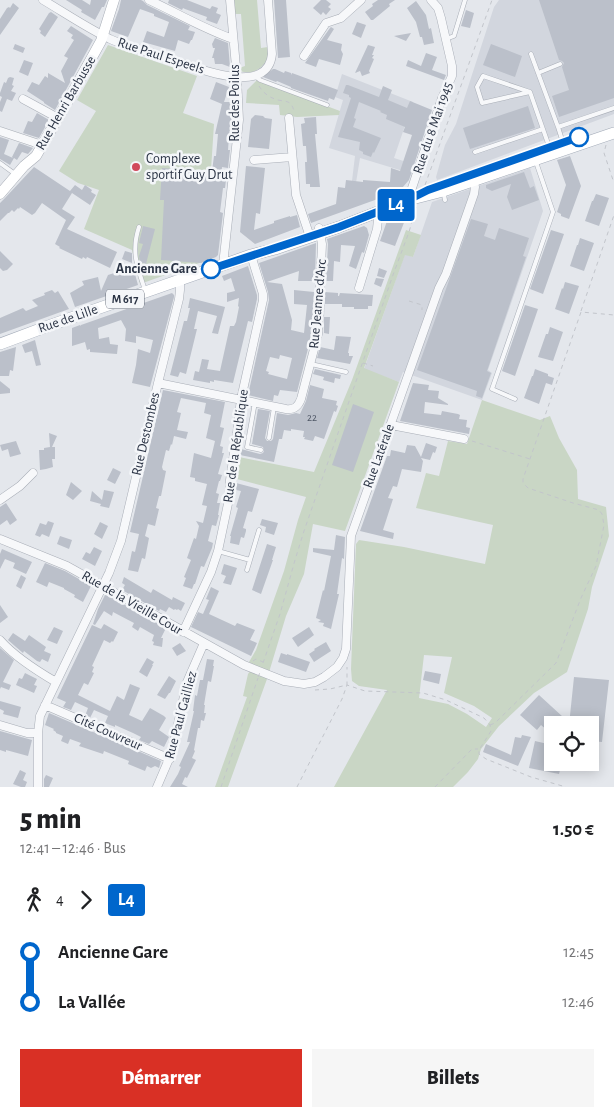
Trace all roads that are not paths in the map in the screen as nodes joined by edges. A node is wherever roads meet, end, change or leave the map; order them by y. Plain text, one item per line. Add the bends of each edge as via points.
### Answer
1 (43, 0) edge
2 (114, 0) edge
3 (149, 0) edge
4 (230, 0) edge
5 (268, 0) edge
6 (361, 0) edge
7 (431, 0) edge
8 (466, 0) edge
9 (103, 36) junction
10 (233, 38) junction
11 (446, 39) junction
12 (531, 54) dead end
13 (304, 56) dead end
14 (560, 64) dead end
15 (538, 73) junction
16 (255, 76) junction
17 (237, 78) junction
18 (530, 92) junction
19 (23, 99) dead end
20 (327, 105) dead end
21 (614, 108) edge
22 (58, 118) junction
23 (289, 118) road end
24 (558, 127) junction
25 (543, 129) junction
26 (0, 131) edge
27 (611, 133) edge
28 (42, 145) junction
29 (564, 146) junction
30 (550, 150) junction
31 (475, 152) dead end
32 (292, 157) junction
33 (254, 160) dead end
34 (535, 160) junction
35 (0, 163) edge
36 (16, 176) junction
37 (473, 178) junction
38 (0, 194) edge
39 (416, 197) junction
40 (377, 211) junction
41 (139, 227) dead end
42 (314, 232) junction
43 (250, 255) junction
44 (223, 265) junction
45 (180, 280) junction
46 (359, 288) dead end
47 (146, 292) junction
48 (0, 344) edge
49 (311, 364) junction
50 (346, 372) dead end
51 (158, 383) junction
52 (240, 399) junction
53 (515, 399) dead end
54 (255, 402) junction
55 (274, 407) junction
56 (390, 425) junction
57 (269, 438) dead end
58 (464, 439) road end
59 (261, 450) dead end
60 (33, 473) dead end
61 (0, 500) edge
62 (259, 530) dead end
63 (0, 539) edge
64 (218, 551) junction
65 (250, 560) junction
66 (247, 570) dead end
67 (103, 586) junction
68 (183, 632) junction
69 (0, 640) edge
70 (204, 644) junction
71 (260, 673) joint
72 (56, 682) junction
73 (45, 705) junction
74 (0, 725) edge
75 (38, 733) junction
76 (170, 759) junction
77 (38, 787) edge
78 (157, 787) edge

1 - 9 street, Rue Paul Espeels
2 - 9 street, Rue Henri Barbusse
3 - 10 street via 198,25
4 - 10 street, Rue des Poilus
5 - 16 street via 272,57 266,68
6 - 13 street via 341,18 326,23
7 - 11 street, Rue du 8 Mai 1945 via 440,12
8 - 11 lane via 454,36
9 - 17 street, Rue Paul Espeels
9 - 22 street, Rue Henri Barbusse
10 - 17 street, Rue des Poilus
11 - 39 street, Rue du 8 Mai 1945 via 452,76 442,98
12 - 15 lane
14 - 15 lane
15 - 24 lane
16 - 17 street, Rue Paul Espeels
16 - 20 lane
17 - 44 street, Rue des Poilus via 238,129
18 - 18 lane via 483,76 477,87 482,103
18 - 25 lane
19 - 22 street
21 - 24 lane
22 - 28 street, Rue Henri Barbusse
23 - 32 street, Rue Jeanne d'Arc
24 - 29 lane
25 - 30 lane
25 - 31 lane
26 - 28 street
27 - 29 main road, Rue de Lille / M 617
28 - 36 street, Rue Henri Barbusse
29 - 30 main road, Rue de Lille / M 617
30 - 34 main road, Rue de Lille / M 617
30 - 37 main road, Rue de Lille / M 617
32 - 33 street
32 - 42 street, Rue Jeanne d'Arc via 296,195
34 - 37 main road, Rue de Lille / M 617
34 - 53 lane via 553,212 492,389
35 - 36 lane
36 - 38 street, Rue Henri Barbusse
37 - 39 main road, Rue de Lille / M 617 via 443,192
37 - 56 street, Rue Latérale via 474,194
39 - 40 main road, Rue de Lille / M 617
40 - 42 main road, Rue de Lille / M 617 via 349,223
40 - 46 street via 377,229
41 - 47 lane via 135,240 136,263
42 - 43 main road, Rue de Lille / M 617
42 - 49 street, Rue Jeanne d'Arc via 322,250 318,334
43 - 44 main road, Rue de Lille / M 617
43 - 52 street, Rue de la République via 264,297
44 - 45 main road, Rue de Lille / M 617
45 - 47 main road, Rue de Lille / M 617
45 - 51 street, Rue Destombes via 179,299
47 - 48 main road, Rue de Lille / M 617
49 - 50 lane
49 - 55 street, Rue Jeanne d'Arc via 298,406 290,410
51 - 52 street
51 - 67 street, Rue Destombes via 125,528
52 - 54 street
52 - 64 street, Rue de la République via 229,499
54 - 55 street
54 - 59 lane via 247,447
55 - 57 lane
56 - 58 street
56 - 71 street, Rue Latérale via 350,539 347,644 343,658 329,674 309,683 298,684
60 - 61 street
62 - 65 lane
63 - 67 street, Rue de la Vieille Cour via 61,563
64 - 65 lane
64 - 68 street, Rue de la République
65 - 66 lane
67 - 68 street, Rue de la Vieille Cour
67 - 72 street, Rue Destombes
68 - 70 street, Rue de la Vieille Cour
69 - 72 street via 37,671
70 - 71 street, Rue de la Vieille Cour
70 - 76 street, Rue Paul Gailliez via 187,682
72 - 73 street, Rue Destombes
73 - 75 street, Rue Destombes
73 - 76 street, Cité Couvreur
74 - 75 street
75 - 77 street, Rue Destombes
76 - 78 street, Rue Paul Gailliez

